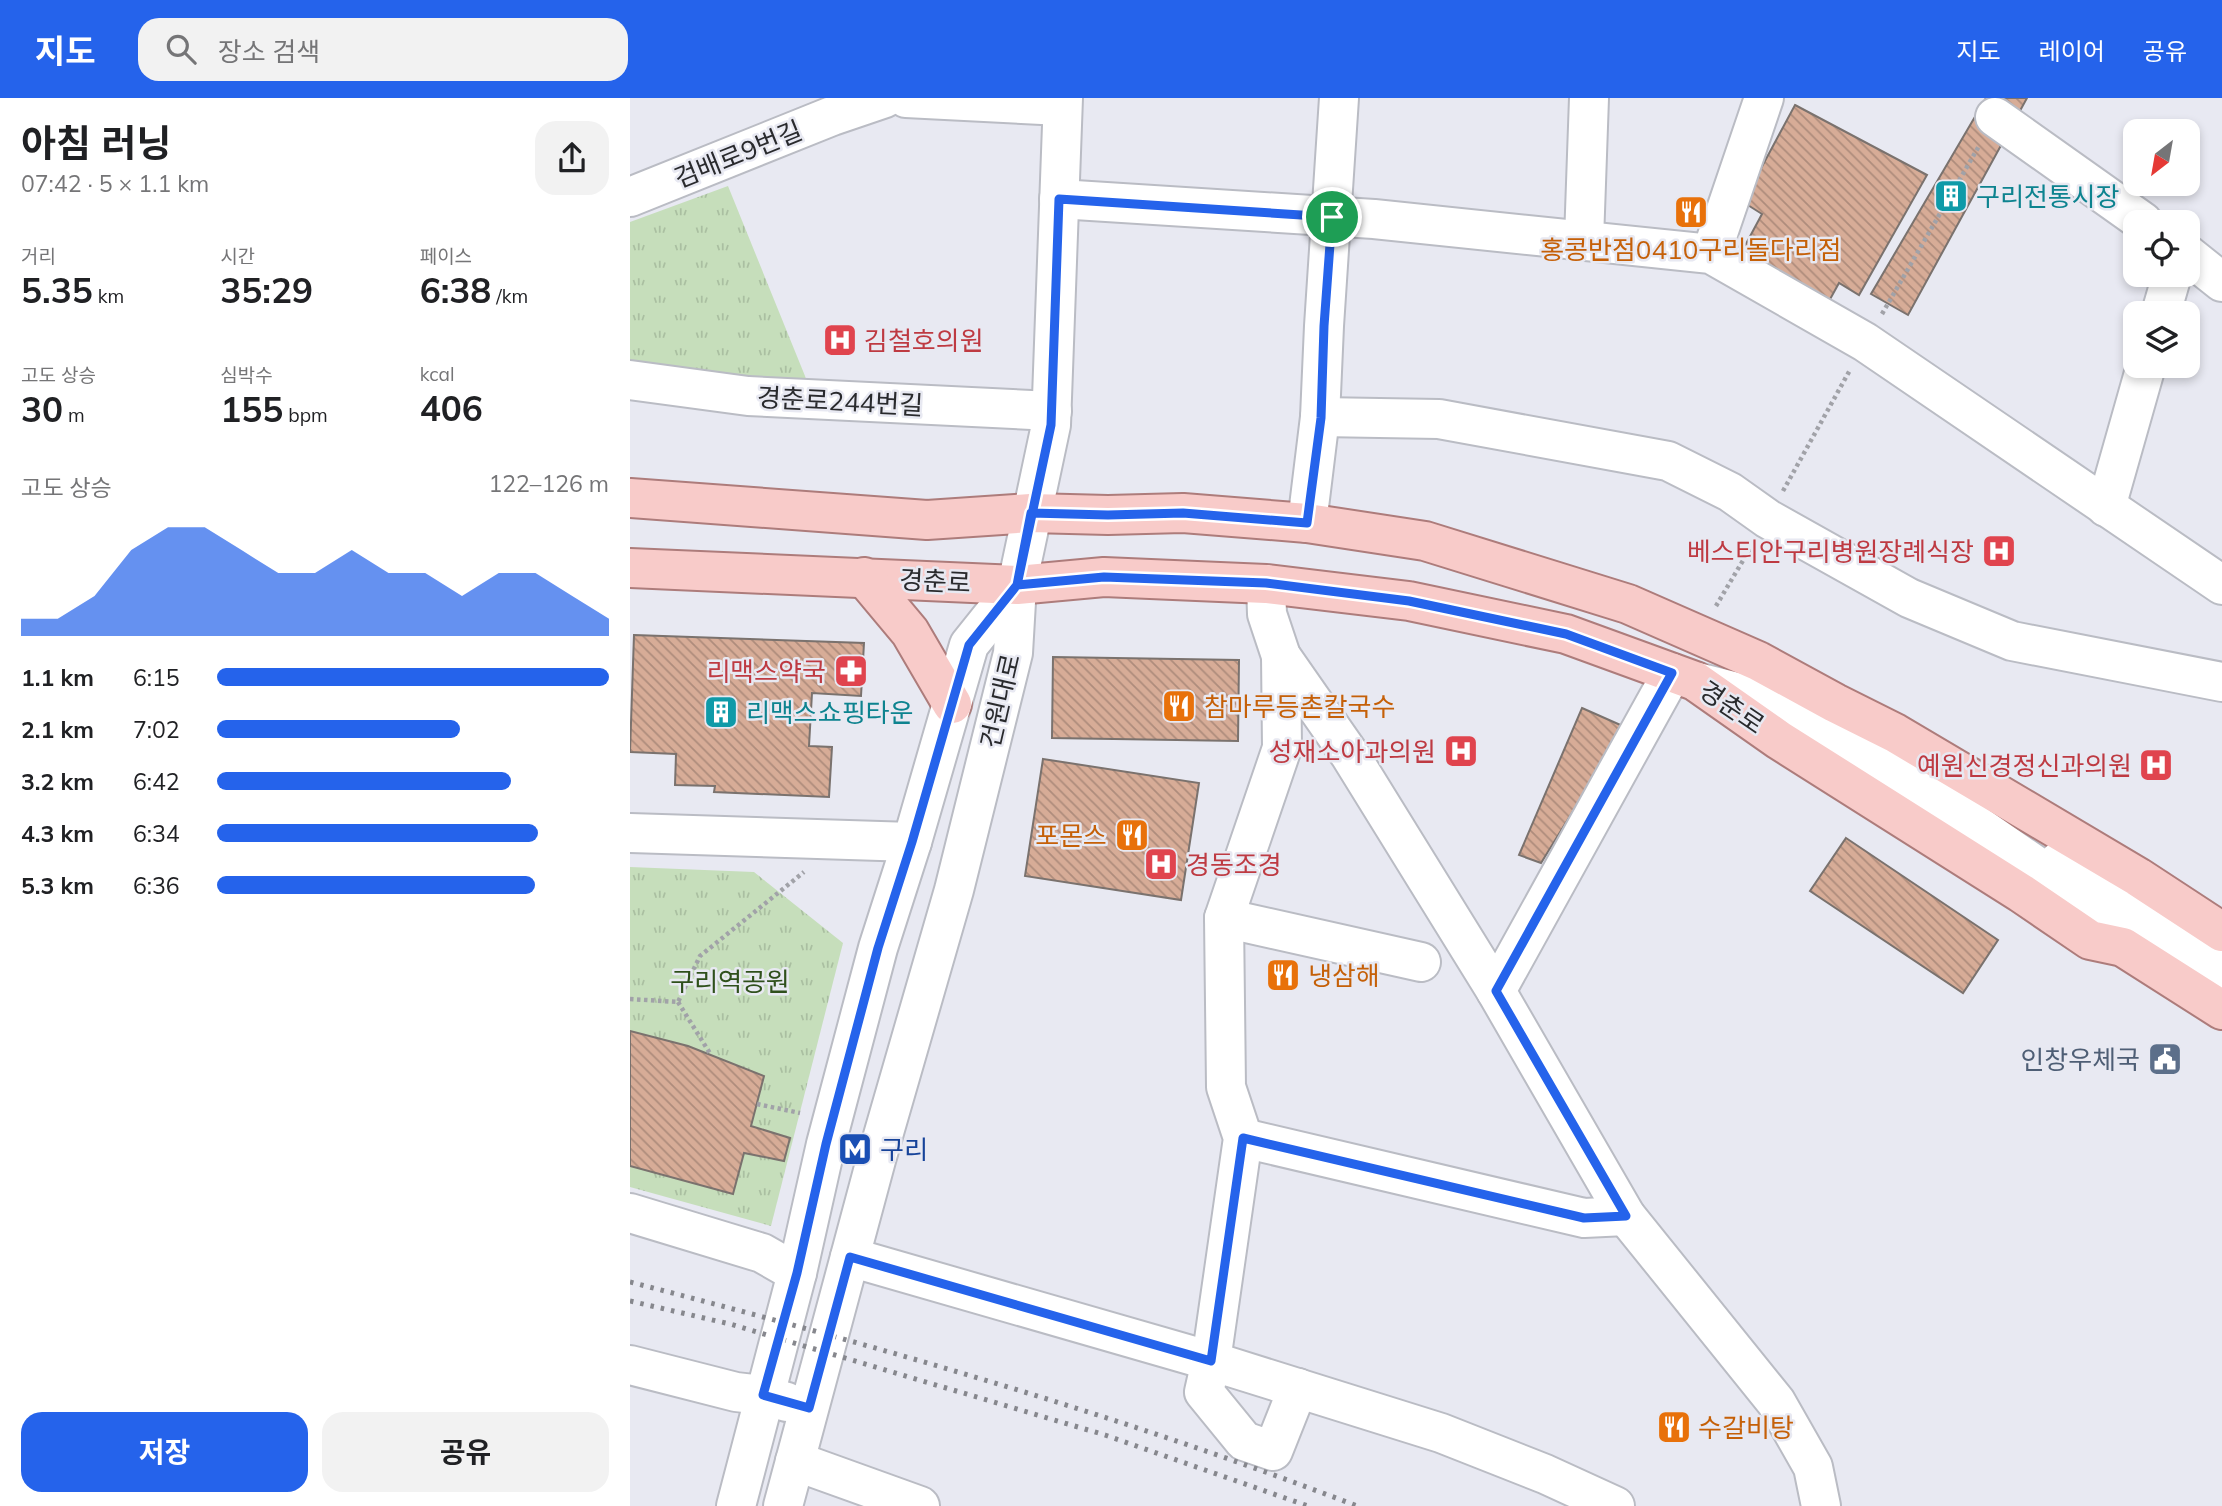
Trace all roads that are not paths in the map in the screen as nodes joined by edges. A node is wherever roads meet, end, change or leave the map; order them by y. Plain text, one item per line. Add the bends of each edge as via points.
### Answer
1 (885, 98) edge
2 (906, 98) edge
3 (1339, 98) edge
4 (1589, 98) edge
5 (1063, 102) edge
6 (1770, 111) edge
7 (1995, 117) dead end
8 (630, 197) edge
9 (1059, 199) junction
10 (2126, 210) edge
11 (1332, 217) junction
12 (1584, 240) junction
13 (1711, 254) junction
14 (2200, 265) edge
15 (2222, 282) edge
16 (2143, 378) edge
17 (630, 380) edge
18 (1052, 411) junction
19 (1321, 418) junction
20 (630, 498) edge
21 (2106, 507) junction
22 (1031, 513) junction
23 (1307, 523) junction
24 (630, 568) edge
25 (864, 577) junction
26 (1266, 583) junction
27 (2222, 584) edge
28 (1017, 585) junction
29 (1281, 656) junction
30 (1684, 677) junction
31 (2222, 682) edge
32 (952, 704) junction
33 (1895, 733) junction
34 (630, 833) edge
35 (912, 842) junction
36 (1224, 918) junction
37 (2222, 932) edge
38 (1420, 962) dead end
39 (2222, 972) edge
40 (1496, 991) junction
41 (2222, 1010) edge
42 (1243, 1138) junction
43 (630, 1213) edge
44 (1626, 1216) junction
45 (850, 1257) junction
46 (797, 1273) junction
47 (1211, 1361) junction
48 (630, 1364) edge
49 (1298, 1388) junction
50 (763, 1395) junction
51 (809, 1408) junction
52 (795, 1461) junction
53 (736, 1506) edge
54 (783, 1506) edge
55 (920, 1506) edge
56 (1615, 1506) edge
57 (1821, 1506) edge

1 - 8 street, 검배로9번길
2 - 5 street
3 - 11 street
4 - 12 street
5 - 9 street
6 - 13 street
7 - 10 street
9 - 11 street
9 - 18 street
11 - 12 street
11 - 19 street
12 - 13 street
13 - 21 street via 1865,342
14 - 15 street
16 - 21 street
17 - 18 street, 경춘로244번길 via 748,396
18 - 22 street
19 - 23 street
19 - 31 street via 1439,419 1668,461 1730,492 1768,519 1909,598 2012,641
20 - 22 main road, 경춘로 via 927,520
21 - 27 street
22 - 23 main road, 경춘로 via 1183,513
22 - 28 street
23 - 33 main road, 경춘로 via 1425,541 1628,604 1758,661
24 - 25 main road, 경춘로
25 - 28 main road, 경춘로
25 - 32 main road via 910,632
26 - 28 main road, 경춘로 via 1104,577
26 - 29 street via 1267,614
26 - 30 main road, 경춘로 via 1409,601 1566,634
28 - 32 street, 건원대로 via 969,645
28 - 45 street, 건원대로 via 1013,653 954,890
29 - 36 street via 1282,748
29 - 40 street via 1350,755
30 - 40 street
30 - 41 main road, 경춘로 via 2090,940 2123,947
32 - 35 street, 건원대로
33 - 37 main road, 경춘로
33 - 39 street via 2044,851
34 - 35 street
35 - 46 street, 건원대로 via 874,961
36 - 38 street
36 - 42 street via 1226,1087
40 - 44 street
42 - 44 street via 1584,1218
42 - 47 street
43 - 46 street via 762,1253
44 - 57 street via 1776,1402 1813,1466
45 - 47 street
45 - 51 street, 건원대로
46 - 50 street, 건원대로
47 - 49 street
47 - 49 street via 1204,1392 1244,1441 1273,1451
48 - 50 street
49 - 56 street via 1441,1433
50 - 51 street
50 - 53 street, 건원대로
51 - 52 street, 건원대로
52 - 54 street, 건원대로
52 - 55 street

